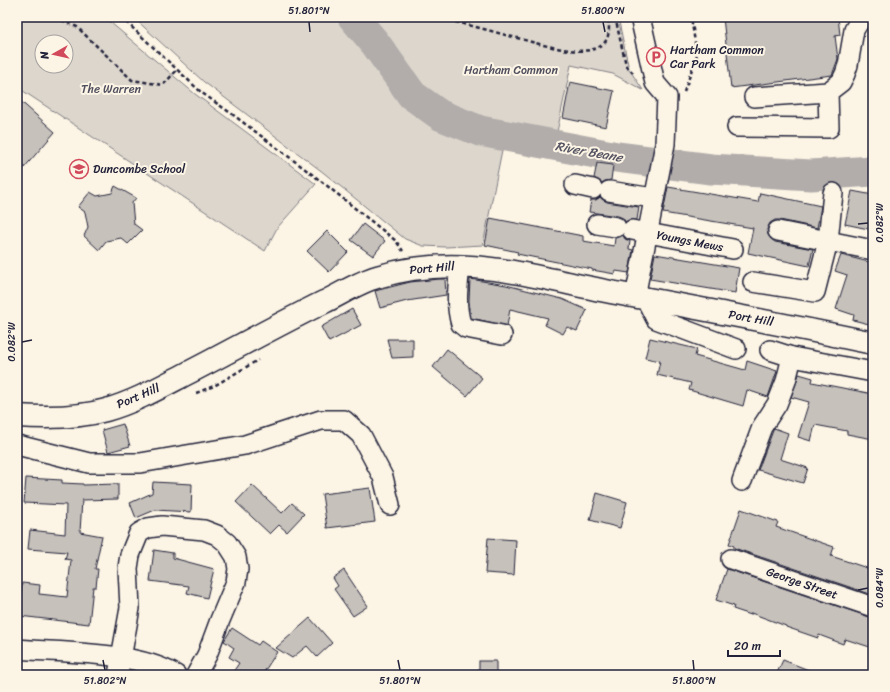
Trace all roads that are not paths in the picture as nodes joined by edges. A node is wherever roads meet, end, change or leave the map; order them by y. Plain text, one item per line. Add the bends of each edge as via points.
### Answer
1 (640, 17) edge
2 (862, 17) edge
3 (828, 92) junction
4 (754, 97) dead end
5 (737, 128) dead end
6 (592, 188) dead end
7 (832, 193) dead end
8 (653, 198) junction
9 (597, 224) dead end
10 (632, 230) junction
11 (778, 231) dead end
12 (828, 242) junction
13 (733, 249) dead end
14 (873, 250) edge
15 (460, 265) junction
16 (753, 282) dead end
17 (640, 298) junction
18 (502, 335) dead end
19 (873, 343) edge
20 (736, 349) dead end
21 (770, 350) dead end
22 (792, 357) junction
23 (873, 372) edge
24 (17, 416) edge
25 (17, 445) edge
26 (742, 481) dead end
27 (390, 505) dead end
28 (731, 559) dead end
29 (873, 607) edge
30 (17, 649) edge
31 (119, 666) edge
32 (176, 675) edge
33 (196, 675) edge

1 - 8 street via 655,83 675,97
2 - 3 street via 854,30 845,74 841,82
3 - 4 street
3 - 5 street via 829,128
6 - 8 street
7 - 12 street
8 - 10 street
9 - 10 street, Youngs Mews
10 - 13 street, Youngs Mews
10 - 17 street
11 - 12 street
12 - 14 street
12 - 16 street via 815,292
15 - 17 main road, Port Hill via 500,269
15 - 18 street via 456,299 461,324 466,328
15 - 24 main road, Port Hill via 414,268 375,277 141,397 106,410 67,417
17 - 19 main road, Port Hill via 786,324
17 - 20 street via 656,319
21 - 22 street
22 - 23 street
22 - 26 street via 777,404 762,427
25 - 27 street via 89,463 140,463 245,445 321,420 344,420 361,435 383,477
28 - 29 street, George Street
30 - 31 street
31 - 32 street via 140,661
31 - 33 street via 130,608 128,568 138,533 162,526 204,530 217,535 227,543 236,557 238,569 236,582 207,655

